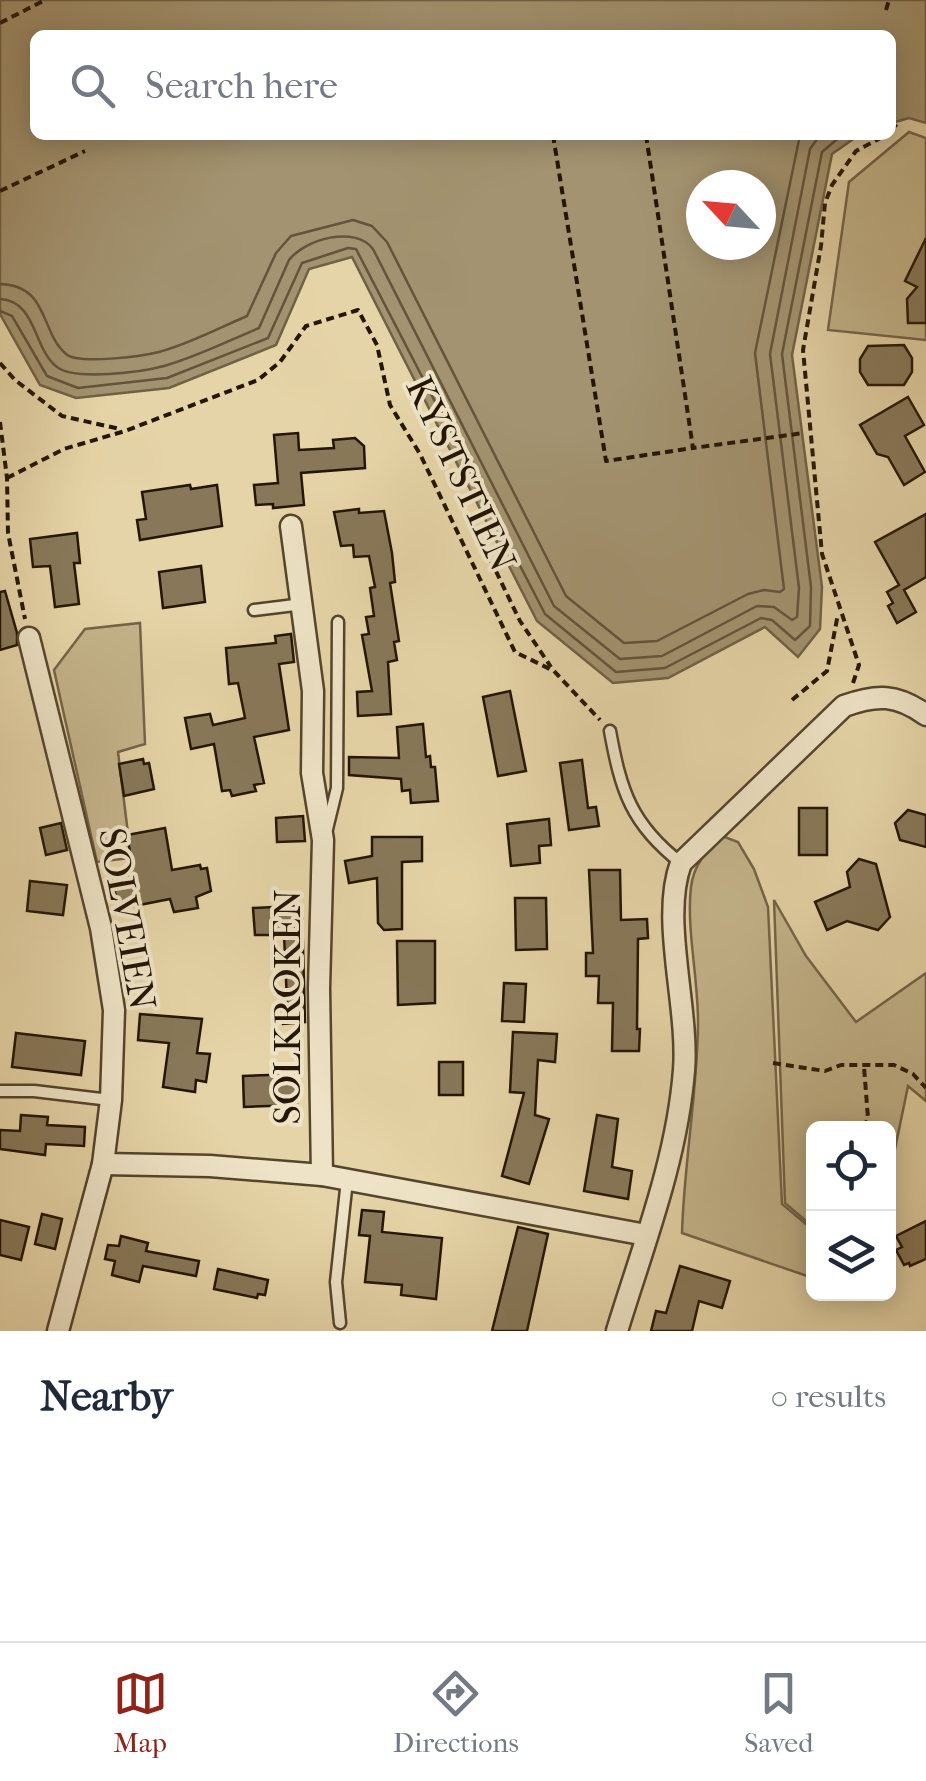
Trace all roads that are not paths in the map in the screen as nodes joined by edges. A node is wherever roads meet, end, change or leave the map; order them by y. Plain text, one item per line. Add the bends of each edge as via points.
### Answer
1 (291, 526) dead end
2 (304, 604) junction
3 (254, 610) dead end
4 (338, 622) dead end
5 (29, 638) road end
6 (926, 715) edge
7 (610, 731) road end
8 (324, 840) junction
9 (682, 864) junction
10 (1, 1089) edge
11 (111, 1100) junction
12 (103, 1164) junction
13 (322, 1175) junction
14 (347, 1180) junction
15 (646, 1235) junction
16 (340, 1323) dead end
17 (58, 1331) edge
18 (616, 1331) edge

1 - 2 street, SOLKROKEN
2 - 3 lane
2 - 8 street, SOLKROKEN via 312,774
4 - 8 lane, SOLKROKEN via 338,788
5 - 11 street, SOLVEIEN via 101,928 114,1010
6 - 9 street via 890,698 870,696 844,706
7 - 9 lane via 626,798 653,842
8 - 13 street, SOLKROKEN
9 - 15 street via 673,905 684,1071 665,1177
10 - 11 lane
11 - 12 street, SOLVEIEN
12 - 13 street, SOLKROKEN
12 - 17 street, SOLVEIEN
13 - 14 street, SOLKROKEN
14 - 15 street, SOLKROKEN
14 - 16 lane via 336,1282
15 - 18 street

